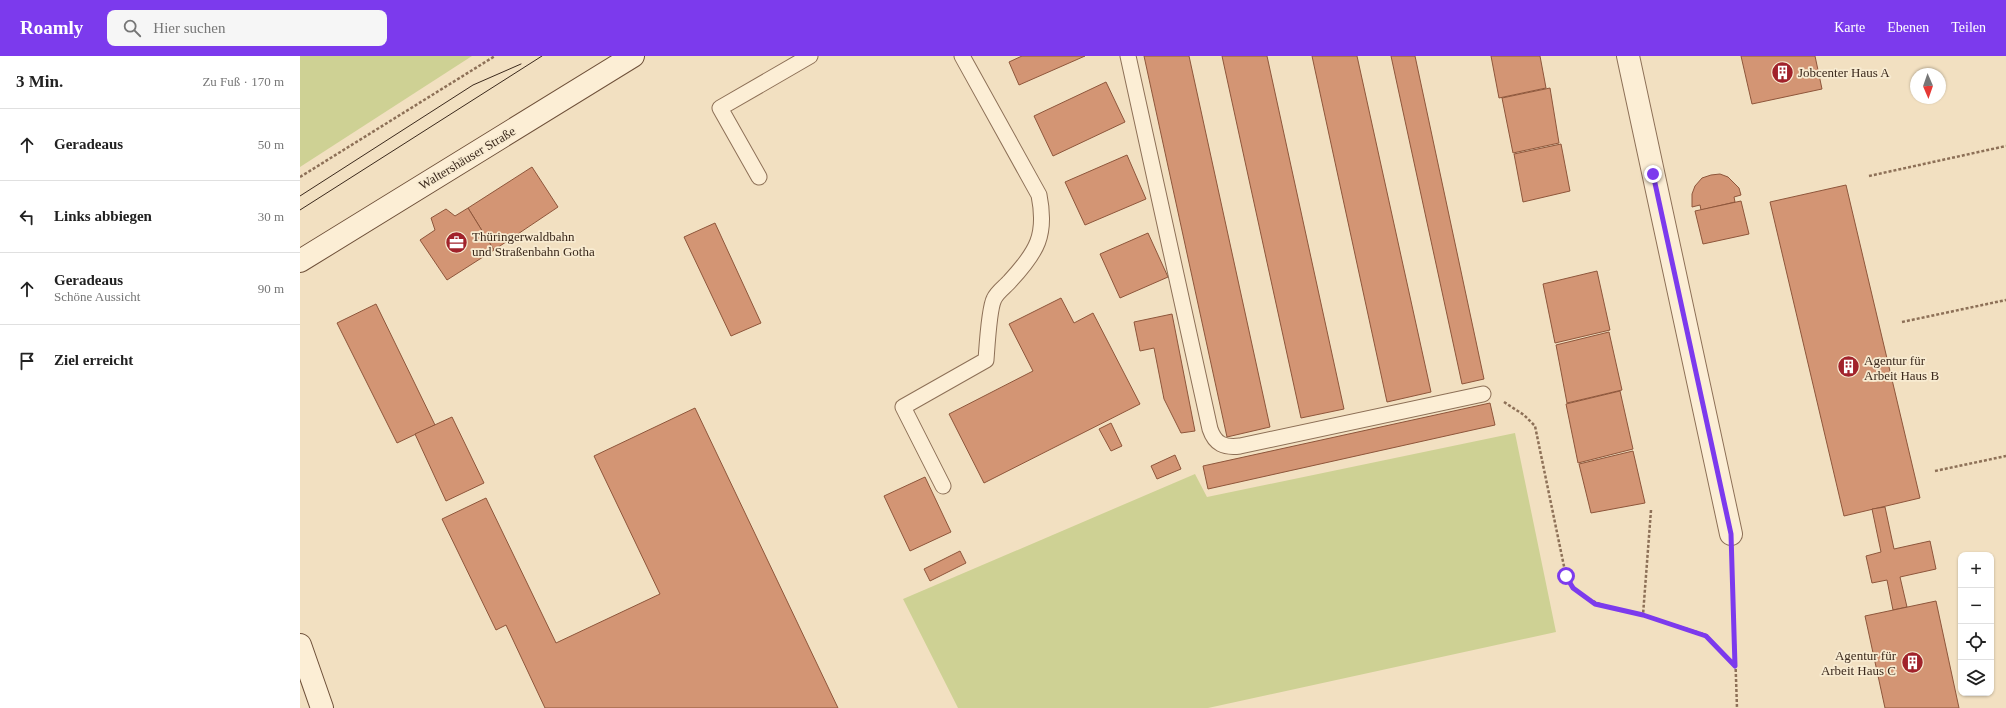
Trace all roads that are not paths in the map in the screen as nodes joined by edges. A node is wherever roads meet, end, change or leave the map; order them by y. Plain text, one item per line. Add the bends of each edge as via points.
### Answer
1 (633, 56) edge
2 (810, 56) edge
3 (962, 56) edge
4 (1128, 56) edge
5 (1628, 56) edge
6 (759, 178) dead end
7 (300, 260) edge
8 (1483, 394) road end
9 (943, 486) dead end
10 (1731, 534) road end
11 (300, 645) edge
12 (322, 708) edge

1 - 7 street, Waltershäuser Straße
2 - 6 lane via 720,108
3 - 9 lane via 1039,195 1042,219 1038,245 1028,261 994,299 986,360 903,407
4 - 8 lane via 1210,429 1216,441 1228,448 1240,446
5 - 10 street
11 - 12 street

